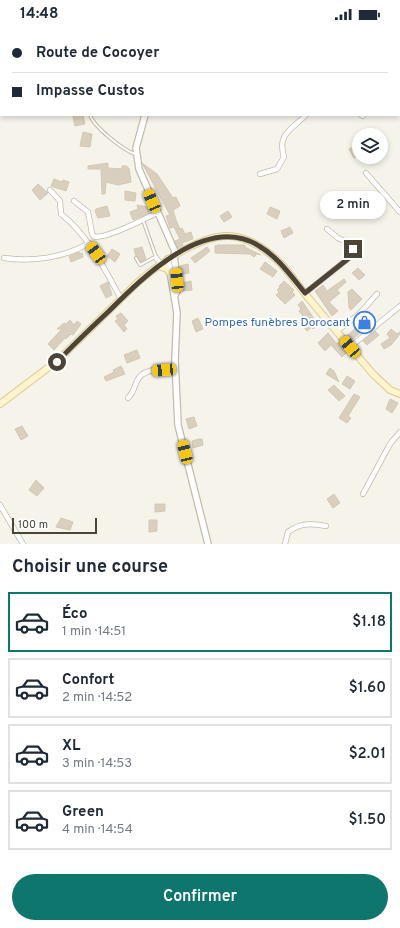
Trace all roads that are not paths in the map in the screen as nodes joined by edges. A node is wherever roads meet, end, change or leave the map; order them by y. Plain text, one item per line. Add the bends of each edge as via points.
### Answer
1 (91, 116) edge
2 (144, 116) edge
3 (305, 116) edge
4 (136, 154) junction
5 (366, 173) dead end
6 (260, 174) dead end
7 (50, 190) dead end
8 (74, 201) dead end
9 (400, 212) edge
10 (158, 213) junction
11 (144, 223) dead end
12 (327, 229) dead end
13 (89, 244) junction
14 (173, 256) junction
15 (156, 257) junction
16 (4, 258) dead end
17 (136, 258) dead end
18 (160, 265) junction
19 (170, 273) junction
20 (305, 293) junction
21 (377, 294) dead end
22 (175, 295) junction
23 (121, 299) junction
24 (400, 306) edge
25 (337, 331) junction
26 (350, 347) junction
27 (175, 369) junction
28 (400, 394) edge
29 (128, 398) dead end
30 (0, 404) edge
31 (400, 432) edge
32 (363, 494) dead end
33 (0, 505) edge
34 (326, 526) dead end
35 (23, 544) edge
36 (208, 544) edge
37 (285, 544) edge

1 - 4 lane via 100,129 126,150
2 - 4 street
3 - 6 street via 284,136 281,145 284,157 277,169
4 - 10 street via 139,169
5 - 9 street
7 - 13 street via 60,201 61,214
8 - 10 street via 88,212 92,233 96,238 107,236
10 - 14 street
11 - 15 lane
12 - 20 street via 338,238 349,242 354,254
13 - 16 street via 34,260
13 - 23 street
14 - 18 main road
14 - 19 street
14 - 20 main road via 199,243 217,238 229,236 246,240 258,245 278,261
14 - 22 street via 178,289
15 - 17 lane via 140,265
15 - 18 street
18 - 19 main road
18 - 23 main road
19 - 22 street
20 - 25 main road
21 - 25 street
22 - 27 street
23 - 30 main road via 57,362
24 - 26 street
25 - 26 main road
26 - 28 main road via 390,390
27 - 29 street via 144,373 138,378 133,393
27 - 36 street via 178,425
31 - 32 street via 390,444
33 - 35 street
34 - 37 street via 303,524 295,527 288,532

